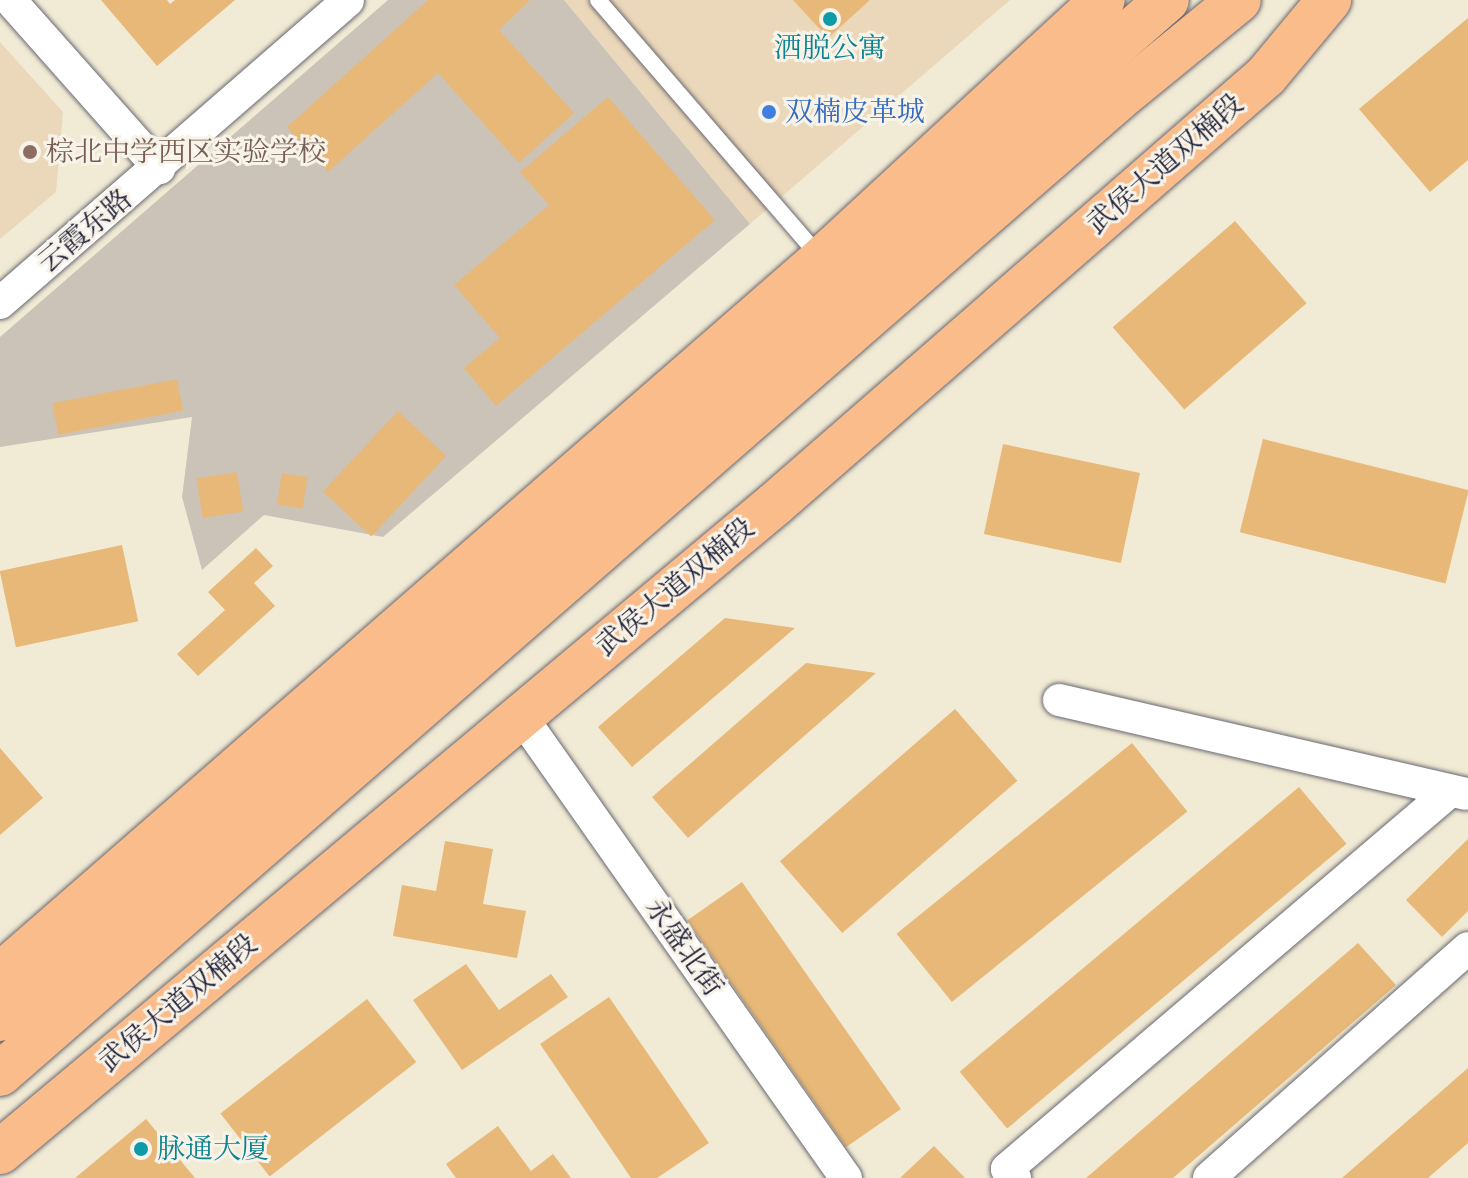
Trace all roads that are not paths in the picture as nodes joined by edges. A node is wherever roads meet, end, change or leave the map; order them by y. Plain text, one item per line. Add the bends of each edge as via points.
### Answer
1 (10, 0) edge
2 (348, 0) edge
3 (598, 0) edge
4 (1103, 0) edge
5 (1167, 0) edge
6 (1239, 0) edge
7 (1329, 0) edge
8 (159, 168) junction
9 (822, 259) junction
10 (0, 303) edge
11 (1059, 700) dead end
12 (521, 716) junction
13 (1459, 793) edge
14 (1468, 948) edge
15 (0, 975) edge
16 (0, 1019) edge
17 (0, 1074) edge
18 (0, 1152) edge
19 (846, 1178) edge
20 (1015, 1178) edge
21 (1209, 1178) edge

1 - 8 street
2 - 8 street, 云霞东路
3 - 9 lane
4 - 9 main road
5 - 16 main road
6 - 17 main road via 1094,120
7 - 12 main road, 武侯大道双楠段 via 1266,76 775,504
8 - 10 street, 云霞东路
9 - 15 main road
11 - 13 street
12 - 18 main road, 武侯大道双楠段
12 - 19 street, 永盛北街
13 - 20 street via 1007,1169
14 - 21 street

